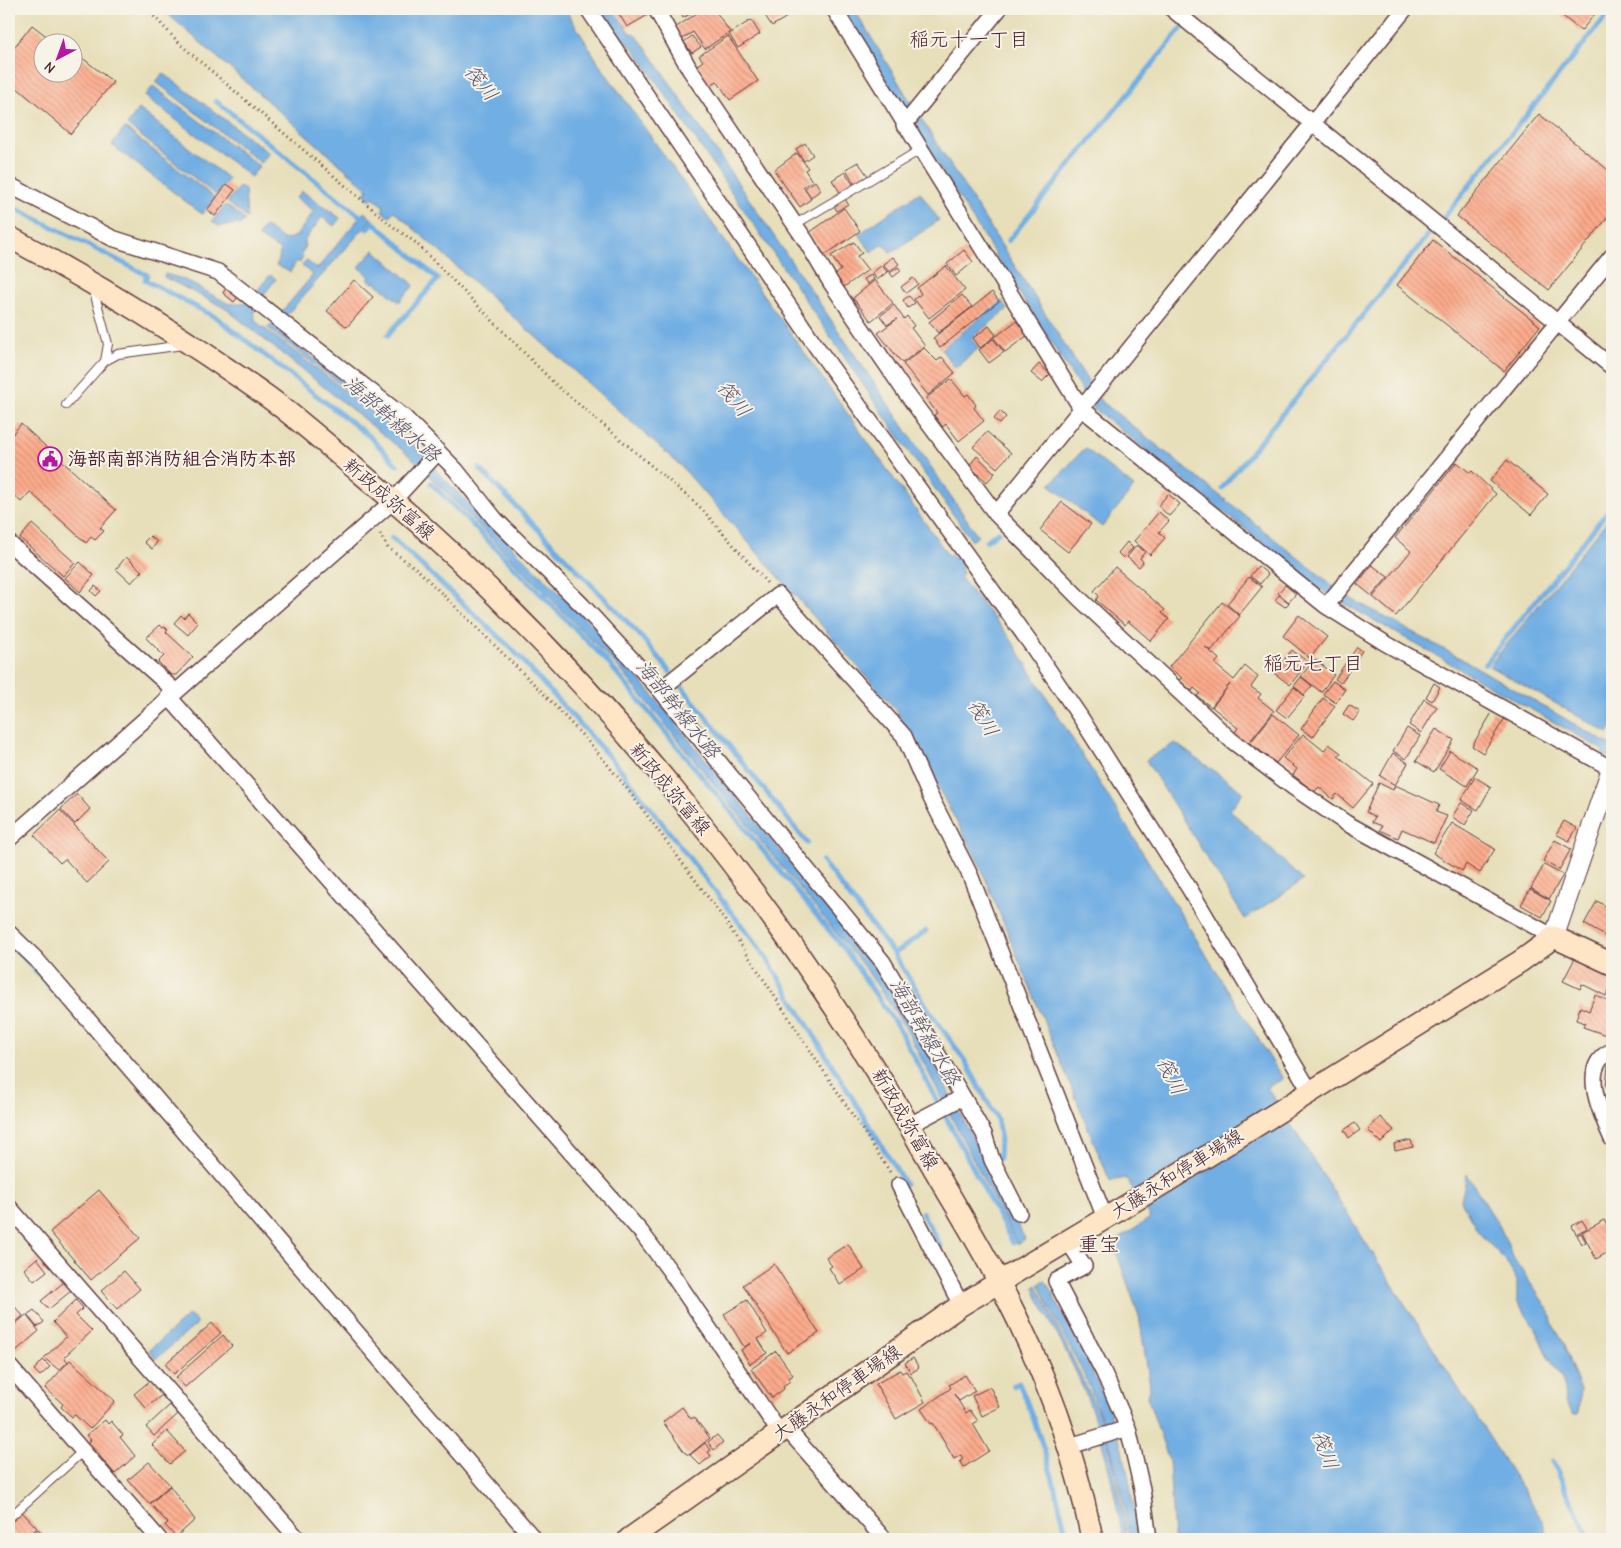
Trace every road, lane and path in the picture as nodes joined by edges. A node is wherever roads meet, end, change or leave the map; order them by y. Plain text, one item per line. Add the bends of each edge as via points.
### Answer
1 (147, 9) edge
2 (588, 9) edge
3 (656, 9) edge
4 (834, 9) edge
5 (999, 9) edge
6 (1172, 9) edge
7 (1405, 9) edge
8 (1313, 122) junction
9 (905, 124) junction
10 (920, 150) junction
11 (9, 185) edge
12 (794, 225) junction
13 (9, 237) edge
14 (1612, 256) edge
15 (91, 283) junction
16 (1558, 323) junction
17 (190, 344) junction
18 (105, 361) junction
19 (1612, 368) edge
20 (1088, 400) junction
21 (66, 405) dead end
22 (436, 455) junction
23 (394, 501) junction
24 (996, 514) junction
25 (374, 517) junction
26 (9, 543) edge
27 (778, 595) junction
28 (1328, 604) junction
29 (660, 690) junction
30 (172, 694) junction
31 (1612, 768) edge
32 (9, 839) edge
33 (9, 933) edge
34 (1554, 937) junction
35 (1612, 964) edge
36 (1612, 1051) edge
37 (1310, 1091) junction
38 (960, 1098) junction
39 (910, 1125) junction
40 (1612, 1139) edge
41 (899, 1185) joint
42 (9, 1207) edge
43 (1019, 1213) dead end
44 (1105, 1218) junction
45 (1068, 1241) junction
46 (1000, 1284) junction
47 (961, 1305) junction
48 (9, 1366) edge
49 (1124, 1429) junction
50 (783, 1431) junction
51 (1076, 1444) junction
52 (83, 1451) junction
53 (9, 1518) edge
54 (159, 1539) edge
55 (298, 1539) edge
56 (534, 1539) edge
57 (629, 1539) edge
58 (884, 1539) edge
59 (1092, 1539) edge
60 (1150, 1539) edge

1 - 27 path via 181,45 416,243 555,384 699,506
2 - 37 street via 818,350 1081,718 1189,888
3 - 12 street via 690,70
4 - 9 street
5 - 9 street
6 - 8 street
7 - 8 street
8 - 16 street
8 - 20 street
9 - 10 street
10 - 12 lane
10 - 20 street
11 - 22 street via 112,238 218,272 405,418
12 - 24 street via 903,389
13 - 15 main road, 新政成弥富線
14 - 16 street
15 - 17 main road, 新政成弥富線
15 - 18 lane via 108,344
16 - 19 street
16 - 28 street
17 - 18 lane via 118,354
17 - 23 main road, 新政成弥富線 via 272,400
18 - 21 lane
20 - 24 street
20 - 28 street
22 - 23 street
22 - 29 street via 456,470 495,519 582,605
23 - 25 street
23 - 39 main road, 新政成弥富線 via 470,570 568,671 647,760 773,915 868,1056
24 - 34 street via 1080,599 1230,740 1346,823
25 - 30 street
25 - 41 path via 388,548 418,570 543,693 625,786 722,916
26 - 30 street
27 - 29 street
27 - 44 street via 904,736 970,875
28 - 31 street via 1385,643
29 - 38 street via 883,962
30 - 32 street
30 - 50 street via 640,1232
31 - 34 street
33 - 56 street via 36,959
34 - 35 main road
34 - 37 main road, 大藤永和停車場線 via 1521,962
36 - 40 street via 1600,1060 1594,1072 1599,1110
37 - 44 main road, 大藤永和停車場線
38 - 39 street
38 - 43 street via 984,1134 992,1160
39 - 46 main road, 新政成弥富線
41 - 47 street
42 - 55 street
44 - 45 main road, 大藤永和停車場線
45 - 46 main road, 大藤永和停車場線
45 - 49 street via 1084,1266 1056,1281 1103,1371
46 - 47 main road, 大藤永和停車場線
46 - 51 main road, 新政成弥富線
47 - 50 main road, 大藤永和停車場線
48 - 52 street
49 - 51 street
49 - 60 street via 1142,1489
50 - 57 main road, 大藤永和停車場線
50 - 58 street
51 - 59 main road, 新政成弥富線 via 1082,1495
52 - 53 lane
52 - 54 street

